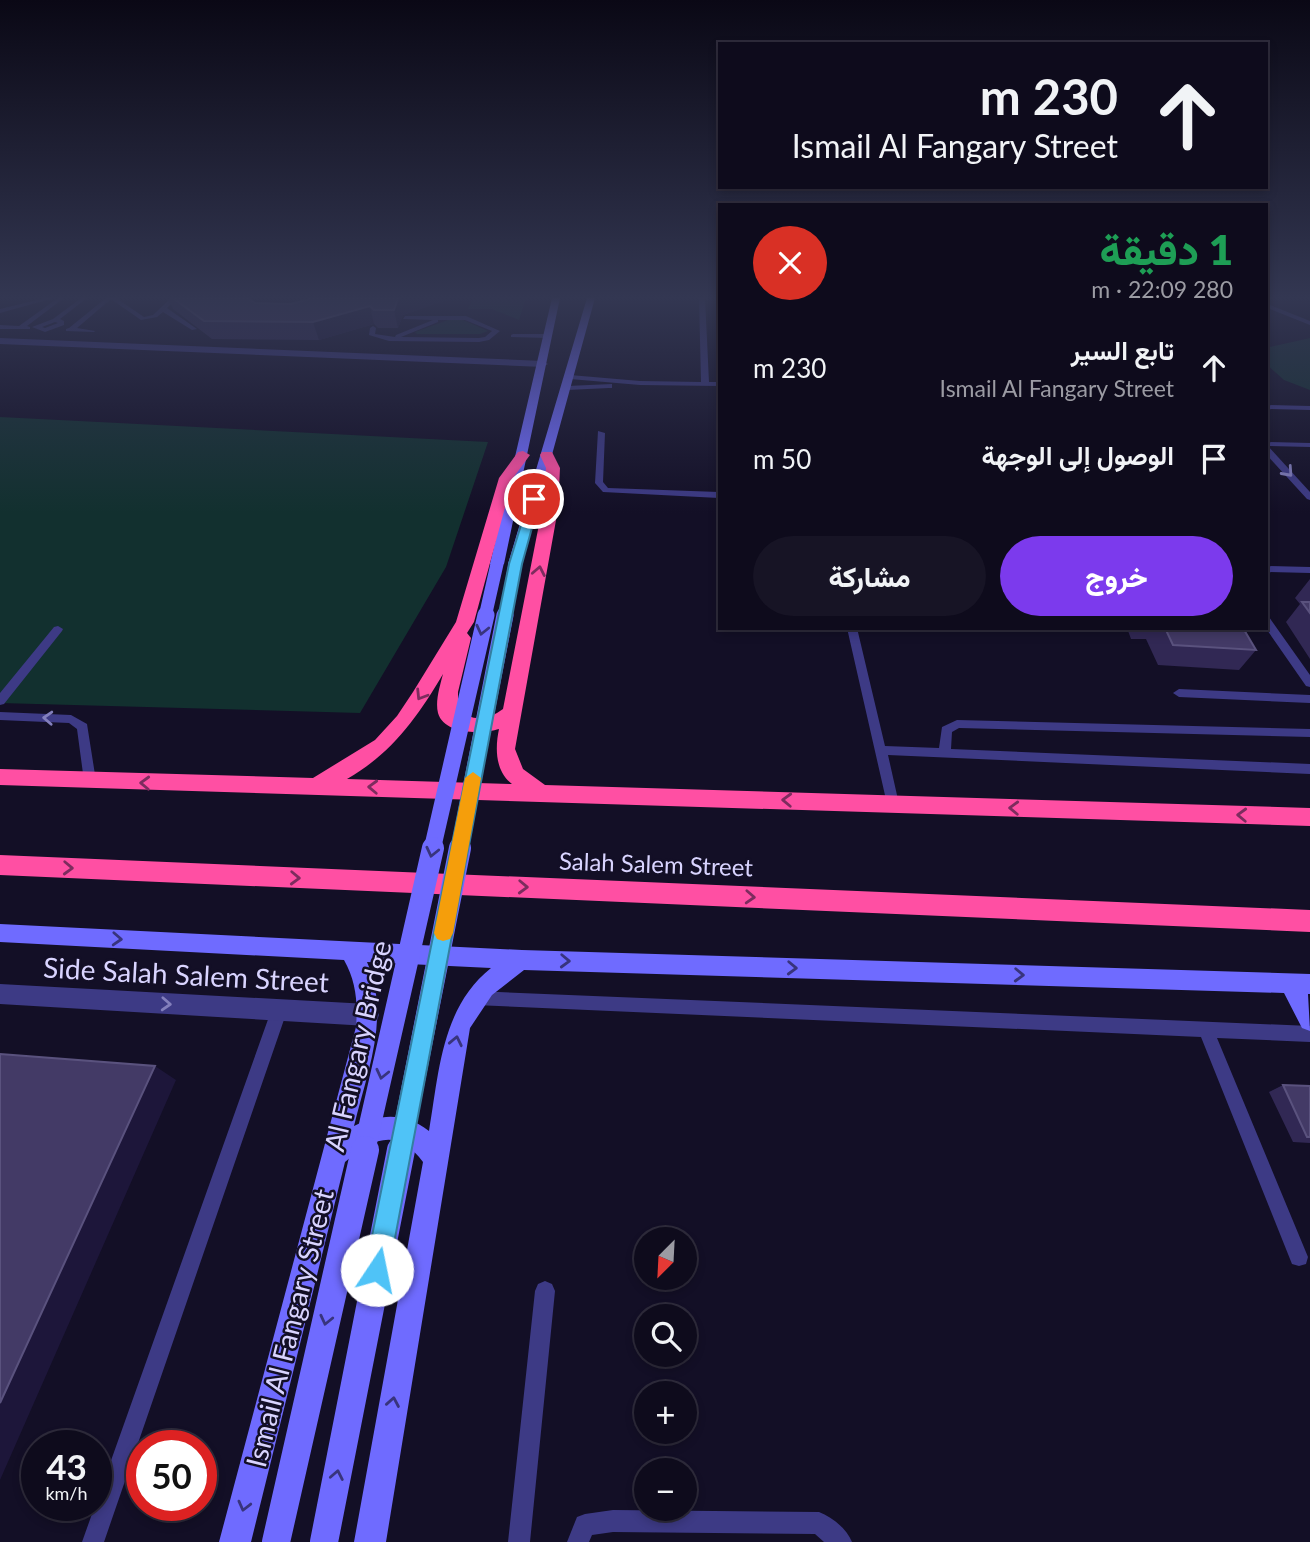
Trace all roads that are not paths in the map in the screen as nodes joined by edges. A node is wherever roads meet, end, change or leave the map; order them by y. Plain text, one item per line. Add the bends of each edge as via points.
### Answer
1 (542, 370) edge
2 (572, 370) edge
3 (705, 370) edge
4 (569, 382) junction
5 (705, 384) junction
6 (718, 384) edge
7 (1268, 407) edge
8 (1310, 408) edge
9 (601, 433) dead end
10 (1310, 445) edge
11 (1268, 446) edge
12 (1268, 449) edge
13 (523, 455) junction
14 (547, 455) junction
15 (718, 495) edge
16 (1310, 497) edge
17 (506, 564) junction
18 (1268, 569) edge
19 (1310, 570) edge
20 (465, 622) junction
21 (1268, 623) edge
22 (58, 629) dead end
23 (852, 630) edge
24 (1310, 683) edge
25 (1179, 693) dead end
26 (1310, 699) edge
27 (0, 701) edge
28 (512, 712) junction
29 (0, 716) edge
30 (1310, 733) edge
31 (880, 750) junction
32 (945, 753) junction
33 (1310, 769) edge
34 (0, 777) edge
35 (90, 781) junction
36 (318, 785) junction
37 (539, 792) junction
38 (893, 804) junction
39 (1310, 817) edge
40 (0, 865) edge
41 (1310, 921) edge
42 (0, 933) edge
43 (349, 952) junction
44 (522, 960) junction
45 (1300, 983) edge
46 (0, 994) edge
47 (474, 998) junction
48 (279, 1011) junction
49 (368, 1015) junction
50 (1310, 1020) edge
51 (1206, 1030) junction
52 (1310, 1034) edge
53 (334, 1155) junction
54 (435, 1157) junction
55 (1298, 1257) dead end
56 (545, 1291) dead end
57 (93, 1542) edge
58 (235, 1542) edge
59 (276, 1542) edge
60 (324, 1542) edge
61 (370, 1542) edge
62 (519, 1542) edge
63 (578, 1542) edge
64 (841, 1542) edge

1 - 13 main road
2 - 4 main road
3 - 5 lane
4 - 5 lane
4 - 14 main road
5 - 6 lane
7 - 8 lane
9 - 15 lane via 599,483 606,490
10 - 11 lane
12 -> 16 lane
13 - 17 main road
13 - 20 highway via 506,478
14 - 17 main road
28 -> 14 highway via 550,509 553,468
17 -> 59 main road, Al Fangary Bridge, bridge
60 -> 17 main road, bridge
18 - 19 lane
20 - 28 highway via 448,692 448,713 475,726 494,726
20 -> 36 highway via 404,721 382,745
21 - 24 lane
22 - 27 lane
23 - 31 lane
25 - 26 lane
28 - 37 highway via 505,749 508,762 514,774
35 -> 29 lane via 80,724 71,719
30 - 32 lane via 957,724 946,730
31 - 32 lane
31 - 38 lane
32 - 33 lane
34 - 35 highway
36 -> 35 highway
37 -> 36 highway
38 -> 37 highway
39 -> 38 highway
40 -> 41 highway, Salah Salem Street
42 -> 43 main road
43 - 44 main road
43 - 49 main road, Ismail Al Fangary Street via 366,986
44 -> 45 main road
44 - 47 main road via 497,975
45 - 50 main road
46 -> 48 street, Side Salah Salem Street
47 - 51 lane
54 -> 47 main road via 457,1036
48 - 49 street, Side Salah Salem Street
48 - 57 lane
49 - 53 main road, Ismail Al Fangary Street
51 - 52 lane
51 - 55 lane
53 - 54 main road via 361,1134 391,1127 418,1135
53 -> 58 main road, Ismail Al Fangary Street
61 -> 54 main road
56 - 62 lane
63 - 64 lane via 585,1525 627,1521 819,1523

